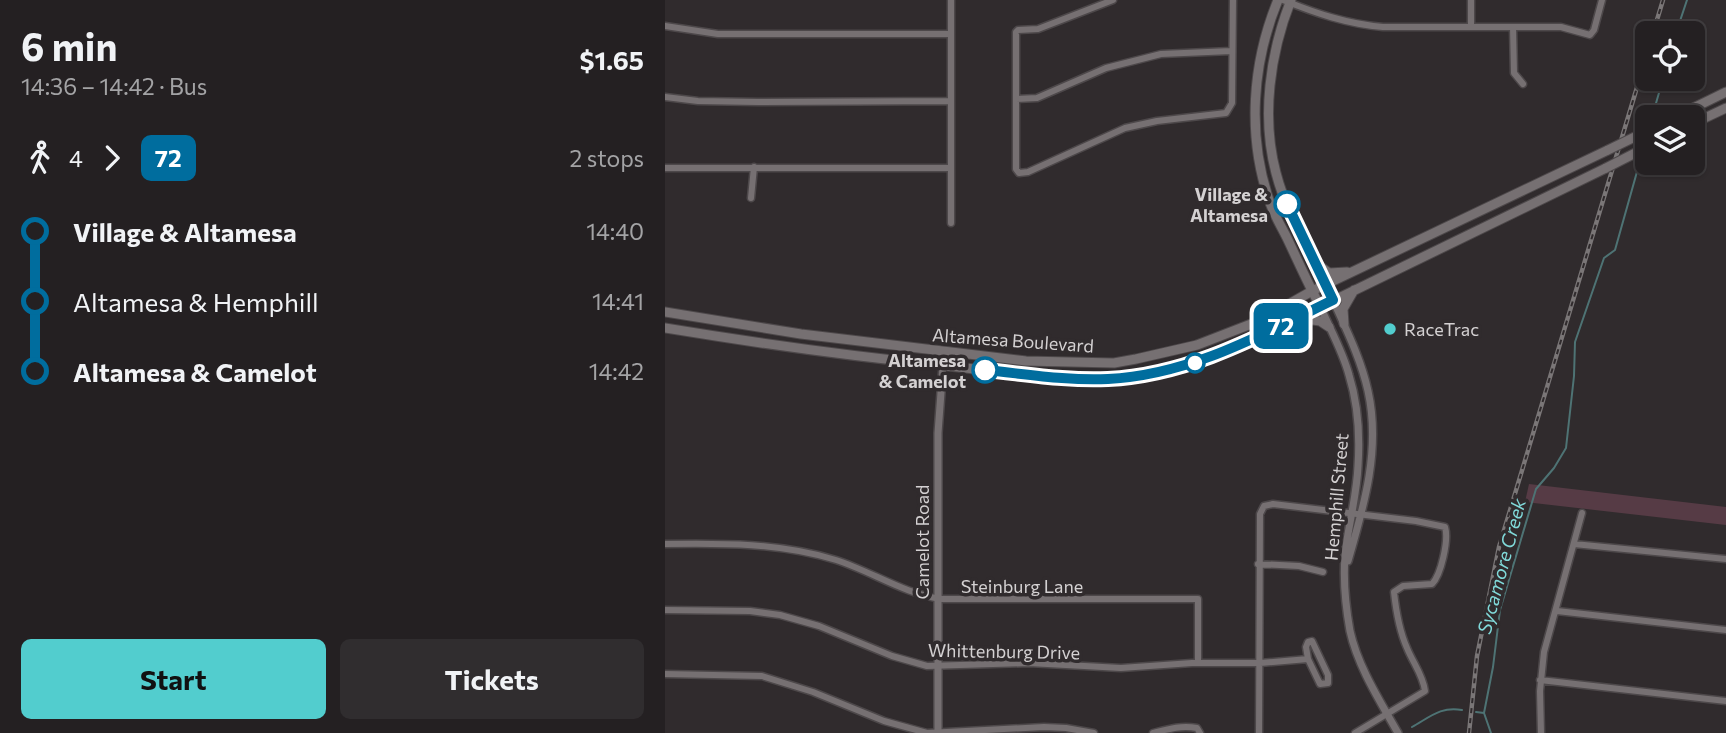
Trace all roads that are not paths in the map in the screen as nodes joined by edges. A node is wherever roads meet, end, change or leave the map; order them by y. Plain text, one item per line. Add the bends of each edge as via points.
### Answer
1 (951, 0) edge
2 (1112, 0) edge
3 (1233, 0) edge
4 (1471, 0) edge
5 (1602, 0) edge
6 (1285, 1) edge
7 (1092, 3) edge
8 (665, 26) edge
9 (1471, 27) junction
10 (1513, 27) junction
11 (951, 34) junction
12 (1231, 51) junction
13 (1523, 83) dead end
14 (1726, 92) edge
15 (665, 97) edge
16 (1016, 99) junction
17 (951, 101) junction
18 (1699, 105) edge
19 (1726, 108) edge
20 (1705, 118) edge
21 (1635, 137) edge
22 (1635, 153) edge
23 (1273, 154) junction
24 (1259, 157) junction
25 (754, 167) junction
26 (665, 168) edge
27 (951, 168) junction
28 (751, 198) dead end
29 (951, 223) dead end
30 (1426, 237) junction
31 (1434, 251) junction
32 (1315, 262) junction
33 (1352, 272) junction
34 (1325, 284) junction
35 (1355, 289) junction
36 (1312, 291) junction
37 (1333, 300) junction
38 (1320, 306) junction
39 (665, 312) edge
40 (1296, 318) junction
41 (707, 319) junction
42 (1344, 324) junction
43 (1329, 327) junction
44 (665, 328) edge
45 (705, 335) junction
46 (944, 352) junction
47 (943, 365) junction
48 (1370, 411) junction
49 (1357, 413) junction
50 (1582, 513) dead end
51 (1353, 514) junction
52 (1362, 515) junction
53 (665, 544) edge
54 (1574, 544) junction
55 (1726, 559) edge
56 (1258, 564) junction
57 (1324, 572) dead end
58 (1346, 572) junction
59 (937, 599) junction
60 (665, 610) edge
61 (1557, 611) junction
62 (1726, 630) edge
63 (1308, 659) junction
64 (1198, 663) junction
65 (1260, 663) junction
66 (938, 667) junction
67 (665, 674) edge
68 (1540, 680) junction
69 (1726, 701) edge
70 (1388, 714) junction
71 (1198, 730) edge
72 (938, 733) edge
73 (1094, 733) edge
74 (1153, 733) edge
75 (1259, 733) edge
76 (1355, 733) edge
77 (1398, 733) edge
78 (1541, 733) edge

1 - 11 street
2 - 7 street
3 - 12 street
4 - 9 street
5 - 10 street via 1590,35 1561,27
6 - 9 street via 1358,25
6 - 23 main road via 1271,76
6 - 24 main road via 1263,43 1258,72 1255,123
7 - 16 street via 1038,29 1016,33
8 - 11 street via 718,34
9 - 10 street
10 - 13 street via 1514,72
11 - 17 street
12 - 16 street via 1161,54 1106,68 1037,98
12 - 16 street via 1232,103 1226,113 1125,128 1023,173 1016,169
14 - 18 main road
15 - 17 street via 758,102
17 - 27 street
19 - 20 main road
21 - 30 main road, Altamesa Boulevard, bridge
22 - 31 main road, Altamesa Boulevard, bridge
23 - 24 main road
23 - 32 main road via 1284,196
24 - 36 main road via 1269,201
25 - 26 street
25 - 27 street
25 - 28 street
27 - 29 street
30 - 31 main road
30 - 33 main road, Altamesa Boulevard
31 - 35 main road, Altamesa Boulevard
32 - 33 main road via 1329,273
32 - 34 main road
33 - 34 main road, Altamesa Boulevard
34 - 36 main road, Altamesa Boulevard
34 - 37 main road
35 - 37 main road, Altamesa Boulevard
35 - 42 main road via 1343,309
36 - 38 main road
36 - 46 main road, Altamesa Boulevard via 1220,337 1114,363
37 - 38 main road, Altamesa Boulevard
37 - 42 street, Hemphill Street
38 - 40 main road, Altamesa Boulevard
38 - 43 street, Hemphill Street
39 - 41 main road, Altamesa Boulevard
40 - 43 main road
40 - 47 main road, Altamesa Boulevard via 1222,354 1129,377 1071,379
41 - 45 main road
41 - 46 main road, Altamesa Boulevard
42 - 48 street, Hemphill Street via 1369,392
43 - 49 street, Hemphill Street via 1349,374
44 - 45 main road, Altamesa Boulevard
45 - 47 main road, Altamesa Boulevard
46 - 47 street, Camelot Road
47 - 59 street, Camelot Road
48 - 49 street
48 - 52 street, Hemphill Street via 1373,450
49 - 51 street, Hemphill Street
50 - 54 street
51 - 52 street
51 - 56 street via 1264,506 1259,514
51 - 58 street, Hemphill Street via 1346,542
52 - 58 street, Hemphill Street
52 - 70 street via 1445,527 1448,537 1438,578 1431,584 1403,586 1394,592 1406,648 1425,691
53 - 59 street, Steinburg Lane via 787,548 839,561
54 - 55 street
54 - 61 street
56 - 57 street
56 - 65 street
58 - 70 street, Hemphill Street via 1351,633 1364,670
59 - 64 street, Steinburg Lane via 1198,599
59 - 66 street, Camelot Road
60 - 66 street, Whittenburg Drive via 780,615 917,664
61 - 62 street
61 - 68 street
63 - 63 street via 1320,684 1328,682 1312,641 1307,642
63 - 65 street, Whittenburg Drive
64 - 65 street, Whittenburg Drive
64 - 66 street, Whittenburg Drive via 1121,668 1029,663
65 - 75 street
66 - 72 street, Camelot Road
67 - 72 street via 762,677 913,731
68 - 69 street
68 - 78 street
70 - 76 street
70 - 77 street, Hemphill Street
71 - 74 street via 1177,727
72 - 73 street via 1044,727

